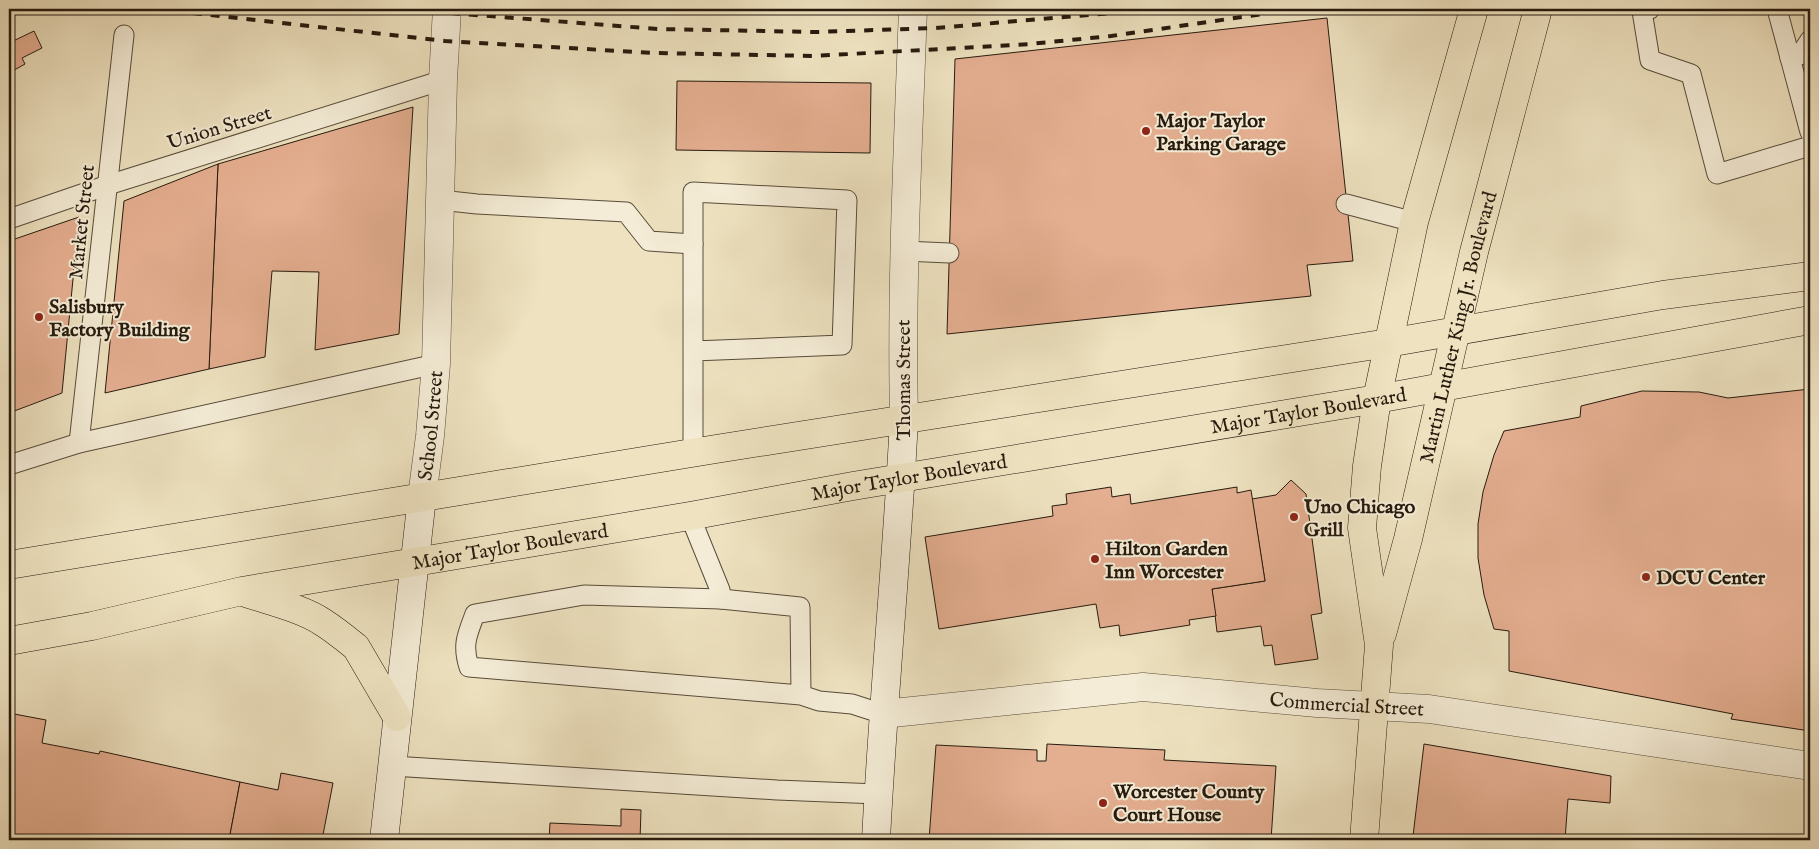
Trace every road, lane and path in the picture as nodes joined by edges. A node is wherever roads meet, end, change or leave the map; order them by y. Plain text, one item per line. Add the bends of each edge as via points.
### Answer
1 (447, 9) edge
2 (913, 9) edge
3 (1474, 9) edge
4 (1538, 9) edge
5 (1650, 9) edge
6 (1777, 9) edge
7 (124, 35) dead end
8 (1803, 53) edge
9 (443, 80) junction
10 (1810, 132) edge
11 (1810, 146) edge
12 (108, 185) junction
13 (440, 200) junction
14 (1346, 204) dead end
15 (9, 219) edge
16 (1414, 222) junction
17 (693, 244) junction
18 (904, 251) junction
19 (949, 253) dead end
20 (1810, 276) edge
21 (1810, 320) edge
22 (1456, 330) junction
23 (1388, 343) junction
24 (693, 351) junction
25 (436, 364) junction
26 (1444, 387) junction
27 (1377, 399) junction
28 (904, 419) junction
29 (79, 443) junction
30 (693, 453) junction
31 (9, 465) edge
32 (901, 478) junction
33 (422, 497) junction
34 (690, 516) junction
35 (414, 563) junction
36 (9, 565) edge
37 (242, 591) junction
38 (721, 600) junction
39 (9, 641) edge
40 (1379, 645) junction
41 (801, 695) junction
42 (1375, 706) junction
43 (883, 714) junction
44 (397, 717) junction
45 (392, 766) junction
46 (1810, 766) edge
47 (878, 794) junction
48 (384, 840) edge
49 (876, 840) edge
50 (1364, 840) edge

1 - 9 street, School Street
2 - 18 street, Thomas Street
3 - 16 main road, Martin Luther King Jr. Boulevard
4 - 22 main road, Martin Luther King Jr. Boulevard
5 - 11 lane via 1642,11 1650,60 1691,74 1717,174
6 - 8 lane
7 - 12 lane, Market Street
8 - 10 lane
9 - 12 lane, Union Street
9 - 13 street, School Street
12 - 15 lane, Union Street
12 - 29 lane, Market Street
13 - 17 lane via 626,212 649,241
13 - 25 street, School Street
14 - 16 lane
16 - 23 main road, Martin Luther King Jr. Boulevard
17 - 24 lane
17 - 24 lane via 694,192 847,200 842,345
18 - 19 lane
18 - 28 street, Thomas Street
20 - 22 main road via 1692,291
21 - 26 main road, Major Taylor Boulevard
22 - 23 main road
22 - 26 main road, Martin Luther King Jr. Boulevard
23 - 27 main road, Martin Luther King Jr. Boulevard
23 - 28 main road
24 - 30 lane
25 - 29 lane
25 - 33 street, School Street
26 - 27 main road, Major Taylor Boulevard
26 - 40 main road, Martin Luther King Jr. Boulevard
27 - 32 main road, Major Taylor Boulevard
27 - 40 main road, Martin Luther King Jr. Boulevard via 1362,528
28 - 30 main road
28 - 32 street, Thomas Street
29 - 31 lane
30 - 33 main road
32 - 34 main road, Major Taylor Boulevard
32 - 43 street, Thomas Street
33 - 35 street, School Street
33 - 36 main road
34 - 35 main road, Major Taylor Boulevard
34 - 38 lane via 720,590
35 - 37 main road, Major Taylor Boulevard
35 - 44 street, School Street
37 - 39 main road, Major Taylor Boulevard via 92,626
37 - 44 main road via 323,622 350,642
38 - 41 lane via 800,607
38 - 41 lane via 584,596 475,614 464,653 469,667
40 - 42 main road, Martin Luther King Jr. Boulevard
41 - 43 lane via 820,701 852,704
42 - 43 street, Commercial Street via 1143,687
42 - 46 street, Commercial Street via 1429,709
42 - 50 main road, Martin Luther King Jr. Boulevard
43 - 47 street, Thomas Street
44 - 45 street, School Street
45 - 47 lane
45 - 48 street, School Street
47 - 49 street, Thomas Street

